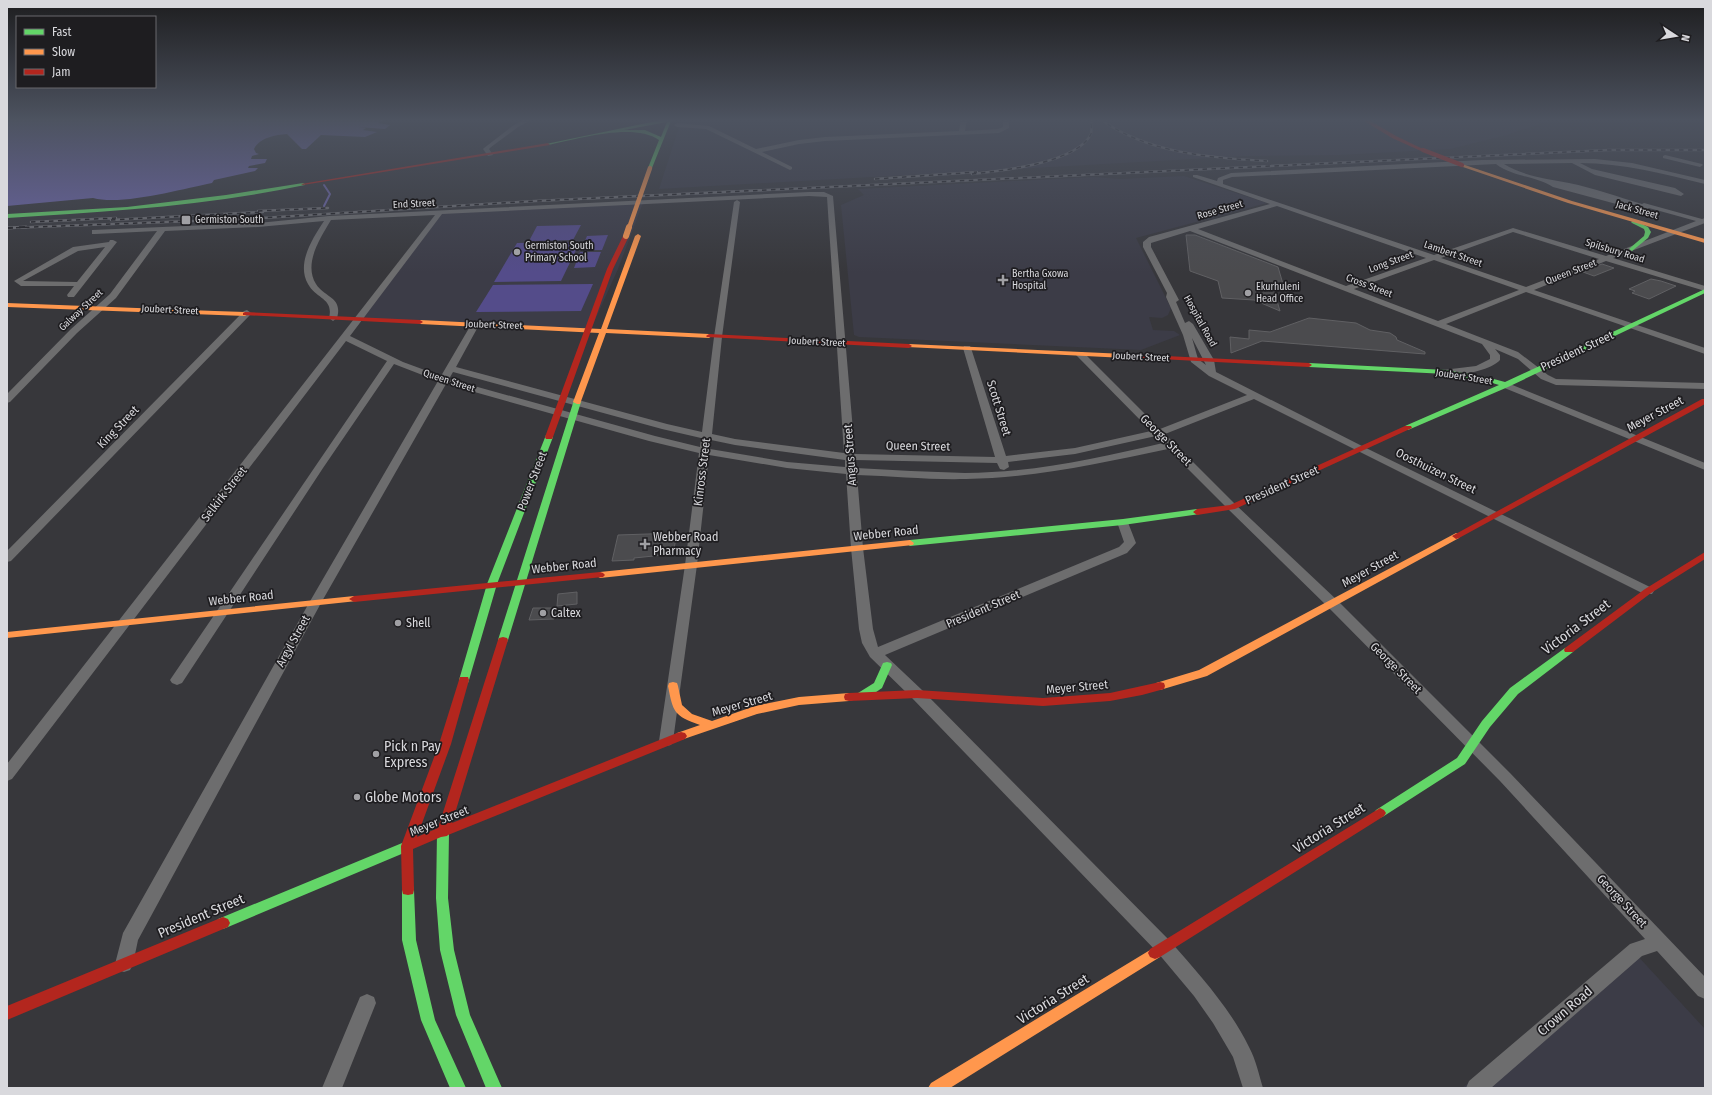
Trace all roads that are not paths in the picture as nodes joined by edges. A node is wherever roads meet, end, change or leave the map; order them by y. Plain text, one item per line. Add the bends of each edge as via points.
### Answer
1 (389, 170) edge
2 (656, 170) edge
3 (1332, 170) edge
4 (1479, 170) edge
5 (1481, 170) edge
6 (1511, 170) edge
7 (1656, 170) edge
8 (1684, 170) edge
9 (1593, 171) joint
10 (1673, 174) junction
11 (1195, 176) dead end
12 (1705, 182) edge
13 (1220, 184) junction
14 (654, 189) dead end
15 (830, 196) joint
16 (737, 202) dead end
17 (1278, 204) junction
18 (647, 210) dead end
19 (440, 213) junction
20 (8, 216) edge
21 (329, 218) junction
22 (1629, 220) junction
23 (1704, 220) edge
24 (1190, 228) junction
25 (163, 229) junction
26 (120, 231) junction
27 (1514, 231) joint
28 (95, 232) dead end
29 (1676, 232) junction
30 (639, 233) dead end
31 (1705, 238) edge
32 (1705, 241) edge
33 (111, 244) junction
34 (1632, 249) junction
35 (1432, 257) junction
36 (1605, 259) junction
37 (79, 284) junction
38 (1345, 289) junction
39 (1525, 290) junction
40 (1705, 290) edge
41 (1171, 294) junction
42 (71, 295) dead end
43 (7, 301) edge
44 (7, 305) edge
45 (99, 307) junction
46 (247, 313) junction
47 (333, 318) junction
48 (359, 319) junction
49 (1438, 324) junction
50 (475, 325) junction
51 (1632, 326) junction
52 (588, 330) junction
53 (604, 331) junction
54 (345, 337) junction
55 (718, 337) junction
56 (842, 343) junction
57 (1486, 343) junction
58 (967, 348) junction
59 (1705, 351) edge
60 (1080, 354) junction
61 (392, 360) junction
62 (1194, 360) junction
63 (1209, 360) junction
64 (450, 368) junction
65 (1537, 371) junction
66 (1446, 372) junction
67 (1212, 374) junction
68 (443, 380) junction
69 (1505, 385) junction
70 (1705, 386) edge
71 (1254, 396) junction
72 (7, 400) edge
73 (563, 400) junction
74 (1705, 401) edge
75 (577, 403) junction
76 (559, 412) junction
77 (572, 417) junction
78 (1158, 433) junction
79 (706, 436) junction
80 (1634, 438) junction
81 (1170, 445) junction
82 (1360, 449) junction
83 (705, 451) junction
84 (850, 457) junction
85 (1001, 460) junction
86 (1705, 467) edge
87 (852, 471) junction
88 (1006, 474) junction
89 (1232, 507) junction
90 (1494, 514) junction
91 (1123, 522) junction
92 (857, 548) junction
93 (1705, 555) edge
94 (7, 558) edge
95 (691, 565) junction
96 (520, 583) junction
97 (492, 584) junction
98 (1648, 591) junction
99 (314, 603) junction
100 (1332, 604) junction
101 (222, 612) junction
102 (125, 622) junction
103 (7, 635) edge
104 (876, 654) junction
105 (887, 665) junction
106 (177, 680) dead end
107 (673, 686) junction
108 (917, 694) junction
109 (862, 696) junction
110 (711, 725) junction
111 (666, 741) junction
112 (1472, 746) junction
113 (7, 776) edge
114 (442, 832) junction
115 (407, 846) junction
116 (1660, 942) junction
117 (1164, 947) junction
118 (124, 964) junction
119 (1705, 990) edge
120 (367, 1003) dead end
121 (7, 1013) edge
122 (332, 1088) edge
123 (458, 1088) edge
124 (494, 1088) edge
125 (936, 1088) edge
126 (1253, 1088) edge
127 (1476, 1088) edge

1 - 20 main road via 175,204
2 - 52 main road, Power Street, bridge via 610,269
3 - 13 street via 1231,175 1220,180
4 - 22 main road, Jack Street
5 - 29 main road, Jack Street
6 - 23 street via 1549,182
7 - 10 street
8 - 10 street
9 - 9 street via 1673,189 1681,194 1597,174
10 - 12 street
11 - 13 street, Lambert Street
13 - 17 street, Lambert Street
14 - 18 main road
15 - 19 street, End Street via 809,194
15 - 56 street, Angus Street
16 - 55 street, Kinross Street
17 - 24 street, Rose Street
17 - 35 street, Lambert Street
19 - 21 street, End Street
19 - 48 street, Selkirk Street
21 - 25 street, End Street via 258,225
21 - 47 street via 312,249 308,273 314,288 334,303 336,310
22 - 29 main road, Jack Street
22 - 34 main road via 1641,225 1648,232
23 - 29 street, Queen Street
24 - 38 street, Cross Street
24 - 41 street, Hospital Road via 1146,243
25 - 26 street, End Street
25 - 45 street, Galway Street via 113,296
26 - 28 street, End Street
26 - 33 street
27 - 35 street, Long Street
27 - 36 street, Spilsbury Road
29 - 31 main road, Jack Street
29 - 32 main road, Jack Street
29 - 34 street, Queen Street
30 - 53 main road, Power Street
33 - 37 street
33 - 37 street via 76,249 18,281 22,284
34 - 36 street, Queen Street
35 - 38 street, Long Street
35 - 39 street, Lambert Street
36 - 39 street, Queen Street
36 - 40 street, Spilsbury Road
37 - 42 street
38 - 49 street, Cross Street
39 - 49 street, Queen Street
39 - 51 street, Lambert Street
40 - 51 main road, President Street
41 - 62 street, Hospital Road
41 - 63 street, Hospital Road
43 - 45 main road, Joubert Street
44 - 45 main road, Joubert Street
45 - 46 main road, Joubert Street
45 - 72 street, Galway Street
46 - 47 main road, Joubert Street
46 - 94 street, King Street
47 - 48 main road, Joubert Street
48 - 50 main road, Joubert Street
48 - 54 street, Selkirk Street
49 - 57 street, Cross Street
50 - 52 main road, Joubert Street
50 - 64 street, Argyl Street
51 - 59 street, Lambert Street
51 - 65 main road, President Street
52 - 53 main road, Joubert Street
52 - 73 main road, Power Street
53 - 55 main road, Joubert Street
53 - 75 main road, Power Street
54 - 61 street, Queen Street
54 - 102 street, Selkirk Street
55 - 56 main road, Joubert Street
55 - 79 street, Kinross Street
56 - 58 main road, Joubert Street
56 - 84 street, Angus Street
57 - 65 street, Cross Street via 1521,357
57 - 66 street via 1495,355 1495,360 1489,365
58 - 60 main road, Joubert Street
58 - 85 street, Scott Street
60 - 62 main road, Joubert Street
60 - 78 street, George Street
61 - 68 street, Queen Street
61 - 101 street
62 - 63 main road, Joubert Street
62 - 67 street, Oosthuizen Street
63 - 66 main road, Joubert Street
63 - 67 street
64 - 68 street, Argyl Street
64 - 73 street, Queen Street
65 - 69 main road, President Street
65 - 70 street via 1542,378 1556,382
66 - 69 main road, Joubert Street
67 - 71 street, Oosthuizen Street
68 - 76 street, Queen Street
68 - 99 street, Argyl Street
69 - 80 street
69 - 82 main road, President Street
71 - 78 street, Queen Street
71 - 82 street, Oosthuizen Street
73 - 75 street, Queen Street
73 - 76 main road, Power Street
74 - 80 main road, Meyer Street
75 - 77 main road, Power Street
75 - 79 street, Queen Street
76 - 77 street, Queen Street
76 - 97 main road, Power Street
77 - 83 street
77 - 96 main road, Power Street
78 - 81 street, George Street
78 - 85 street, Queen Street via 1075,451
79 - 83 street, Kinross Street
79 - 84 street, Queen Street via 774,448
80 - 86 street
80 - 90 main road, Meyer Street
81 - 88 street via 1075,466
81 - 89 street, George Street
82 - 89 main road, President Street
82 - 90 street, Oosthuizen Street
83 - 87 street via 787,465
83 - 95 street, Kinross Street
84 - 85 street, Queen Street
84 - 87 street, Angus Street
85 - 88 street, Scott Street
87 - 88 street via 966,476
87 - 92 street, Angus Street
89 - 91 main road, President Street
89 - 100 street, George Street
90 - 98 street, Oosthuizen Street
90 - 100 main road, Meyer Street
91 - 92 main road, Webber Road
91 - 104 street, President Street via 1130,543 1123,550
92 - 95 main road, Webber Road
92 - 104 street, Angus Street via 866,629 869,643
93 - 98 main road, Victoria Street
95 - 96 main road, Webber Road
95 - 107 street, Kinross Street
96 - 97 main road, Webber Road
96 - 114 main road, Power Street
97 - 99 main road, Webber Road
97 - 115 main road, Power Street via 445,744
98 - 112 main road, Victoria Street via 1514,691 1486,724
99 - 101 main road, Webber Road
99 - 118 street, Argyl Street via 129,939
100 - 108 main road, Meyer Street via 1203,673 1142,691 1110,697 1043,702
100 - 112 street, George Street
101 - 102 main road, Webber Road
101 - 106 street
102 - 103 main road, Webber Road
102 - 113 street, Selkirk Street
104 - 105 street, Angus Street
105 - 108 street, Angus Street
105 - 109 main road via 878,685
107 - 110 main road via 677,707 688,717
107 - 111 street, Kinross Street
108 - 109 main road, Meyer Street
108 - 117 street, Angus Street
109 - 110 main road, Meyer Street via 799,701 755,710
110 - 111 main road, Meyer Street
111 - 114 main road, Meyer Street
112 - 116 street, George Street via 1505,777
112 - 117 main road, Victoria Street via 1461,761
114 - 115 main road, Meyer Street
114 - 124 main road, Power Street via 442,898 447,950 463,1015
115 - 118 main road, President Street
115 - 123 main road via 409,940 428,1020
116 - 119 street, George Street
116 - 127 street, Crown Road via 1636,950
117 - 125 main road, Victoria Street
117 - 126 street, Angus Street via 1201,990 1220,1017 1242,1053
118 - 121 main road, President Street
120 - 122 street

